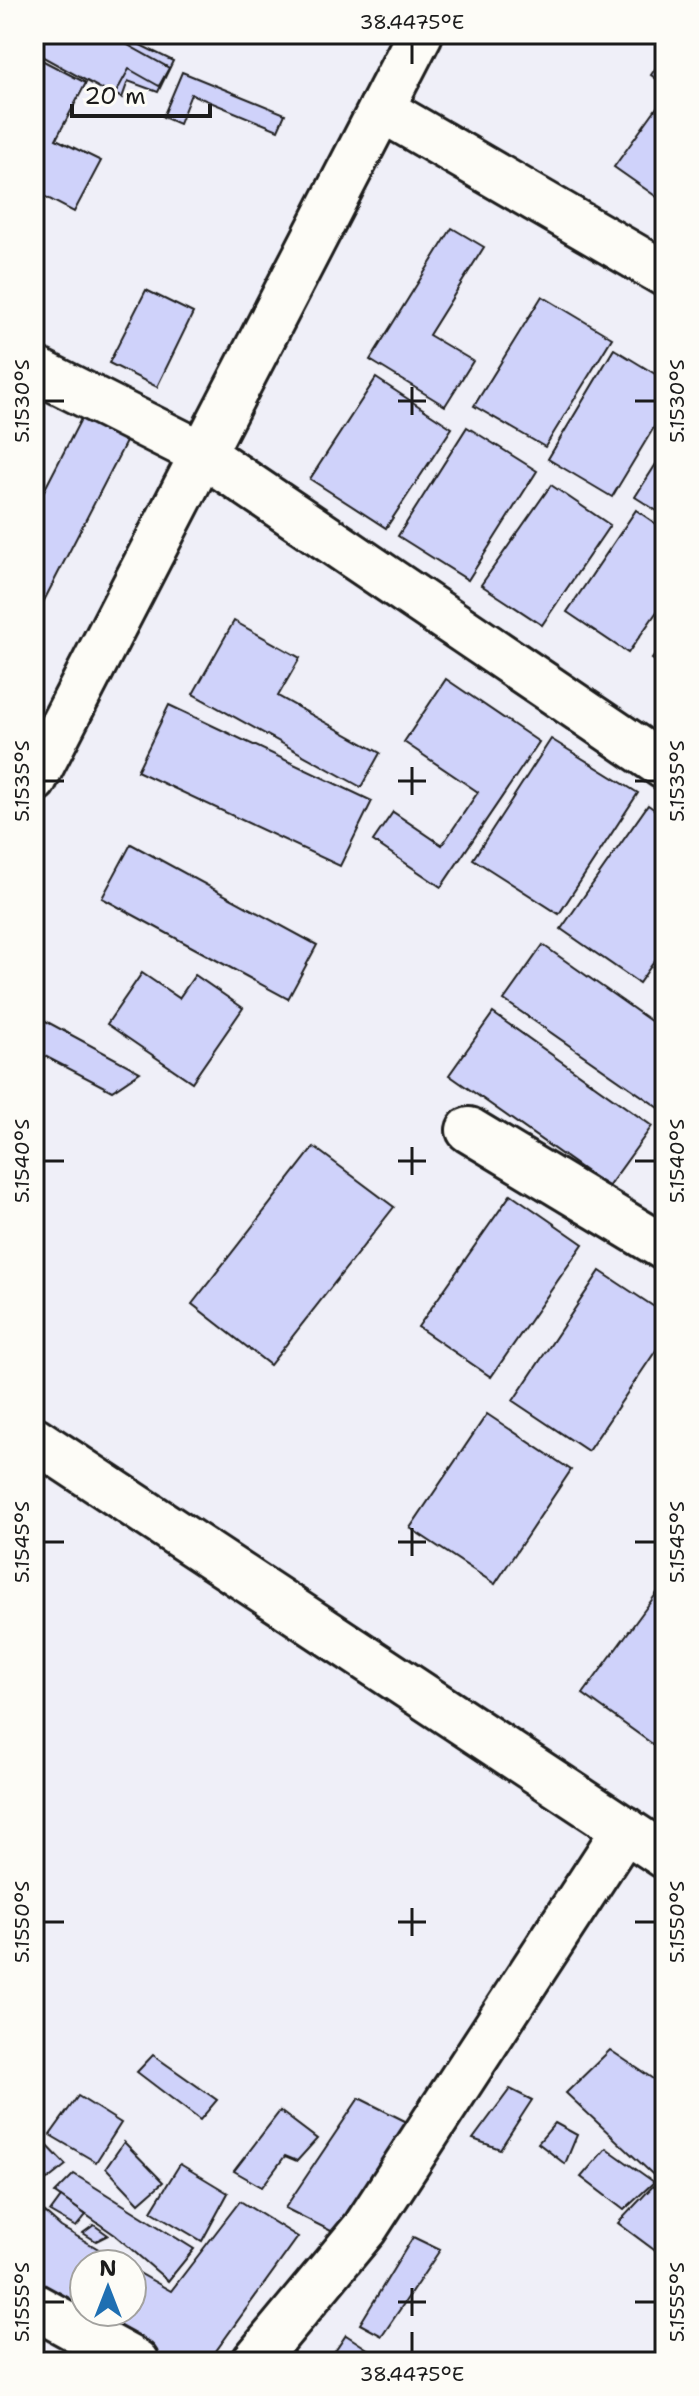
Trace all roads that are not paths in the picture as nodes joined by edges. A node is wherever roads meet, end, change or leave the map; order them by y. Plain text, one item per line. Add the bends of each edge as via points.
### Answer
1 (420, 34) edge
2 (381, 109) junction
3 (665, 274) edge
4 (34, 369) edge
5 (203, 454) junction
6 (665, 767) edge
7 (34, 780) edge
8 (469, 1130) dead end
9 (665, 1248) edge
10 (34, 1439) edge
11 (625, 1829) junction
12 (665, 1856) edge
13 (34, 2306) edge
14 (136, 2362) edge
15 (254, 2362) edge

1 - 2 street
2 - 3 street
2 - 5 street
4 - 5 street
5 - 6 street
5 - 7 street
8 - 9 street
10 - 11 street
11 - 12 street
11 - 15 street via 365,2228
13 - 14 street

